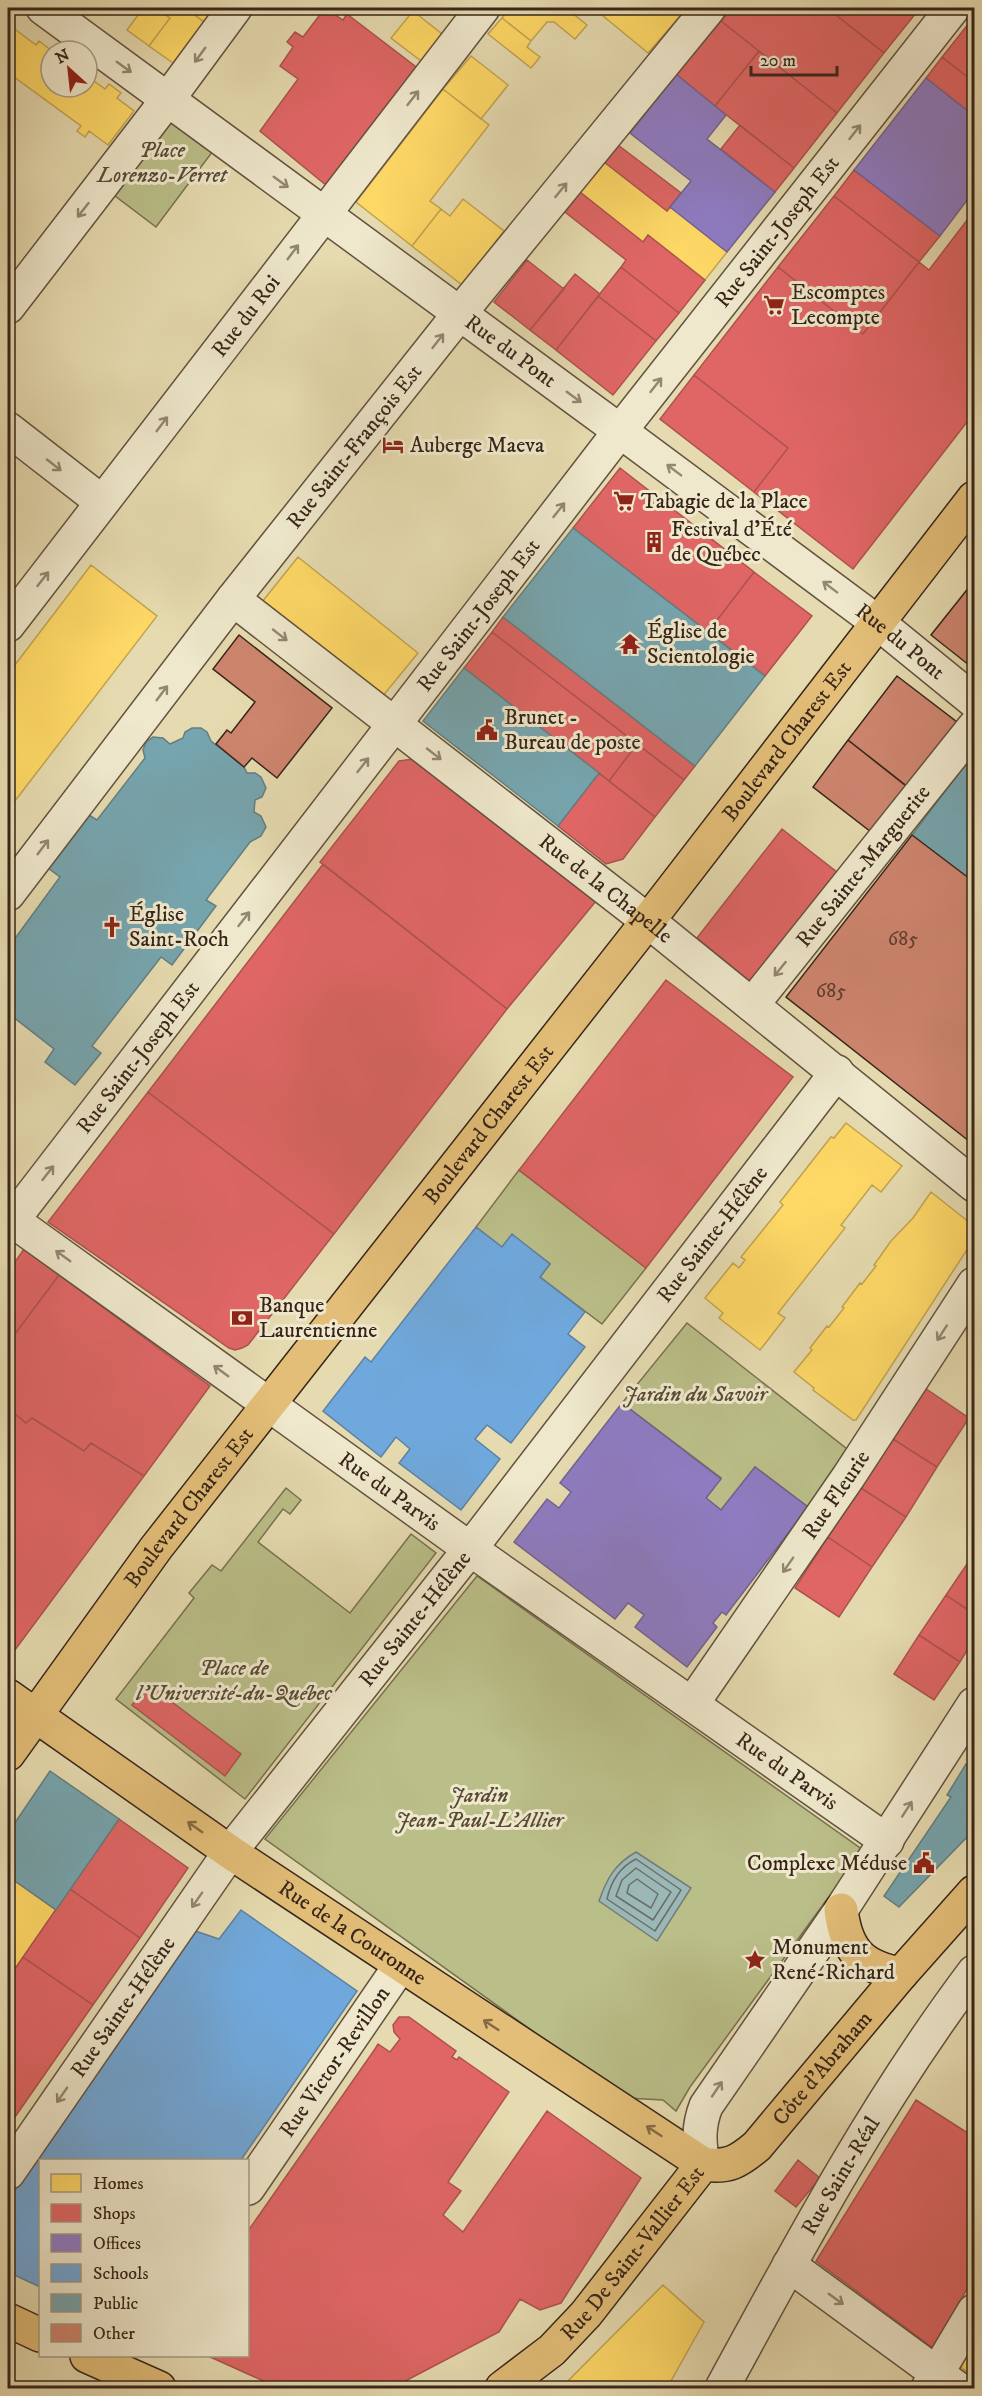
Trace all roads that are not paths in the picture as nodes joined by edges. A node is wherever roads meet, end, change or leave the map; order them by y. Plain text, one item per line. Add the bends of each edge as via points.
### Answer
1 (43, 8) edge
2 (235, 8) edge
3 (483, 8) edge
4 (709, 8) edge
5 (953, 8) edge
6 (168, 99) junction
7 (323, 213) junction
8 (8, 307) edge
9 (460, 313) junction
10 (8, 429) edge
11 (620, 431) junction
12 (975, 498) edge
13 (102, 502) junction
14 (233, 599) junction
15 (877, 622) junction
16 (8, 625) edge
17 (975, 701) edge
18 (394, 724) junction
19 (975, 727) edge
20 (8, 894) edge
21 (648, 921) junction
22 (752, 1005) junction
23 (837, 1072) junction
24 (975, 1185) edge
25 (10, 1223) edge
26 (975, 1284) edge
27 (268, 1405) junction
28 (470, 1549) junction
29 (8, 1696) edge
30 (692, 1704) junction
31 (975, 1704) edge
32 (36, 1715) junction
33 (8, 1754) edge
34 (887, 1840) junction
35 (230, 1852) junction
36 (975, 1892) edge
37 (841, 1911) junction
38 (400, 1966) junction
39 (975, 1972) edge
40 (901, 1974) junction
41 (703, 2164) junction
42 (8, 2174) edge
43 (249, 2187) edge
44 (789, 2265) junction
45 (975, 2312) edge
46 (8, 2320) edge
47 (39, 2335) edge
48 (97, 2357) edge
49 (127, 2363) edge
50 (515, 2382) edge
51 (941, 2383) edge
52 (159, 2388) edge
53 (722, 2388) edge

1 -> 6 street, Rue du Pont
2 -> 6 street
7 -> 3 street, Rue du Roi
9 -> 4 street, Rue Saint-François Est
11 -> 5 street, Rue Saint-Joseph Est
6 -> 7 street, Rue du Pont
6 -> 8 street
7 - 9 street, Rue du Pont
13 -> 7 street, Rue du Roi
9 -> 11 street, Rue du Pont
14 -> 9 street, Rue Saint-François Est
10 -> 13 street
15 -> 11 street, Rue du Pont
18 -> 11 street, Rue Saint-Joseph Est
12 - 15 main road, Boulevard Charest Est
16 -> 13 street, Rue du Roi
14 -> 18 street, Rue de la Chapelle
20 -> 14 street, Rue Saint-François Est
15 - 17 street, Rue du Pont
15 - 21 main road, Boulevard Charest Est
18 -> 21 street, Rue de la Chapelle
25 -> 18 street, Rue Saint-Joseph Est
19 -> 22 street, Rue Sainte-Marguerite
21 - 22 street, Rue de la Chapelle
21 - 27 main road, Boulevard Charest Est
22 - 23 street, Rue de la Chapelle
23 - 24 street, Rue de la Chapelle
23 - 28 street, Rue Sainte-Hélène
27 -> 25 street, Rue du Parvis
26 -> 30 street, Rue Fleurie
27 - 28 street, Rue du Parvis
27 - 32 main road, Boulevard Charest Est via 156,1548
28 - 30 street, Rue du Parvis
28 - 35 street, Rue Sainte-Hélène
29 - 32 main road, Rue de la Couronne
30 - 34 street, Rue du Parvis
34 -> 31 street, Rue De Saint-Vallier Est
32 - 33 main road, Boulevard Charest Est
35 -> 32 main road, Rue de la Couronne
34 - 37 street, Rue De Saint-Vallier Est
35 - 38 main road, Rue de la Couronne
35 -> 42 street, Rue Sainte-Hélène
36 - 40 main road, Côte d'Abraham
37 - 40 main road via 851,1949 881,1971
41 -> 37 street, Rue De Saint-Vallier Est via 698,2138 706,2106
41 -> 38 main road, Rue de la Couronne
38 - 43 street, Rue Victor-Revillon
39 - 44 street, Rue Saint-Réal via 941,2015 823,2203
40 - 41 main road, Côte d'Abraham via 757,2146 739,2161 719,2166
41 - 50 main road, Rue De Saint-Vallier Est via 586,2314
44 -> 51 street
44 - 53 street, Rue Saint-Réal
45 - 51 street
46 - 47 main road
48 - 49 main road
49 - 52 main road

